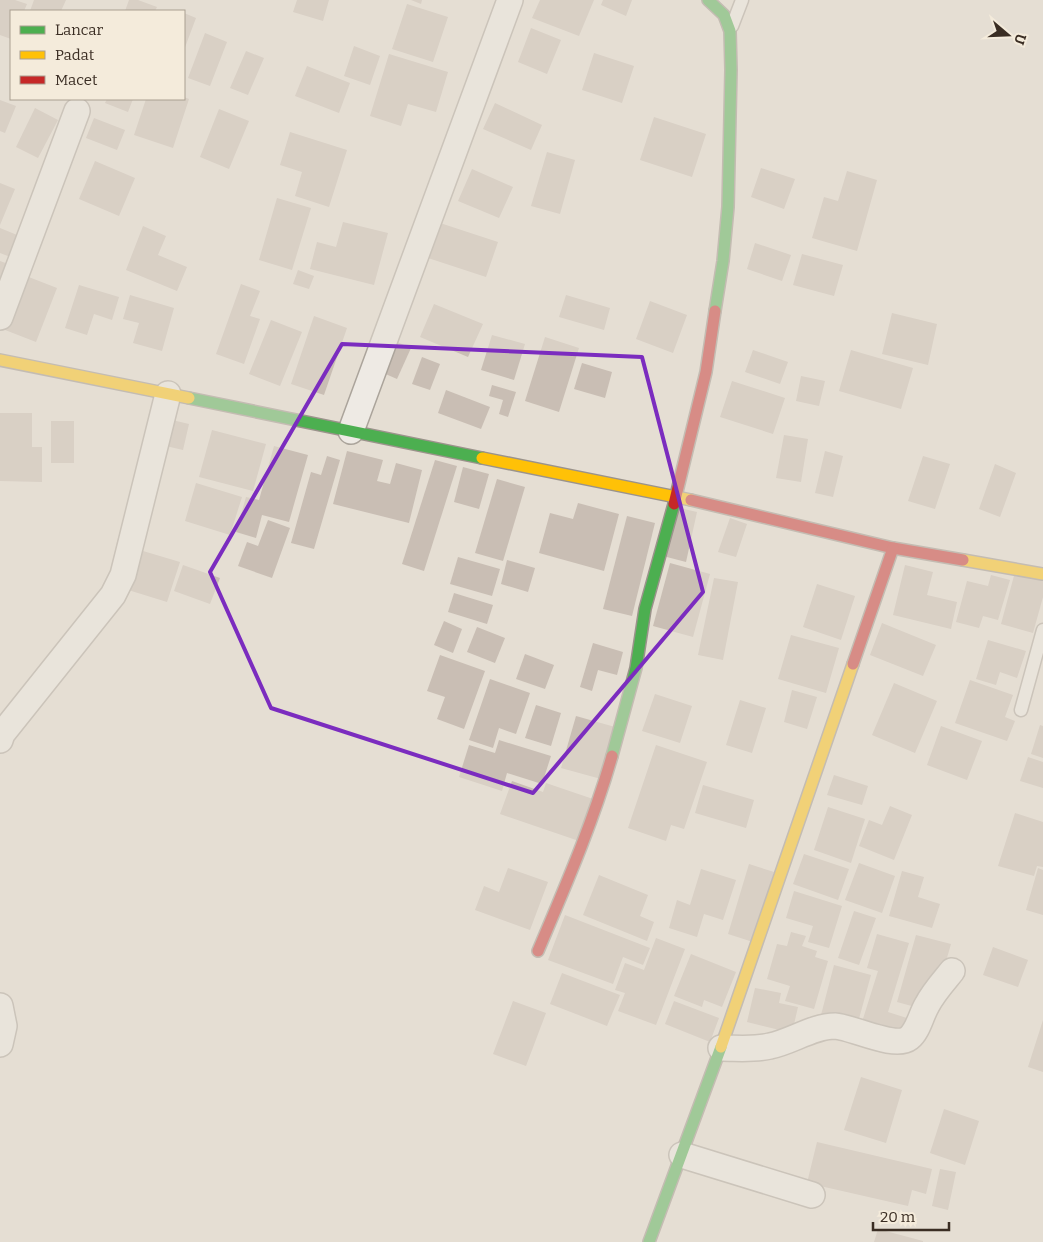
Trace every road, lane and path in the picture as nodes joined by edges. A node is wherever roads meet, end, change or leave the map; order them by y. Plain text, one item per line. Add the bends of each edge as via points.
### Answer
1 (510, 0) edge
2 (708, 0) edge
3 (742, 0) edge
4 (730, 31) junction
5 (77, 112) dead end
6 (0, 317) edge
7 (0, 360) edge
8 (168, 394) junction
9 (351, 431) junction
10 (676, 497) junction
11 (892, 548) junction
12 (1043, 574) edge
13 (1043, 630) edge
14 (1021, 710) dead end
15 (0, 740) edge
16 (538, 951) dead end
17 (952, 971) dead end
18 (0, 1006) edge
19 (0, 1044) edge
20 (721, 1048) junction
21 (682, 1155) junction
22 (812, 1195) dead end
23 (649, 1242) edge

1 - 9 street
2 - 4 street via 724,15
3 - 4 lane
4 - 10 street via 728,207 723,261 706,372
5 - 6 street
7 - 8 street
8 - 9 street
8 - 15 street via 123,575 113,595
9 - 10 street
10 - 11 street
10 - 16 street via 645,609 636,668 605,781
11 - 12 street
11 - 20 street
13 - 14 lane
17 - 20 street via 927,1004 908,1039 899,1042 835,1026 771,1046
18 - 19 street via 4,1026
20 - 21 street
21 - 22 street
21 - 23 street

